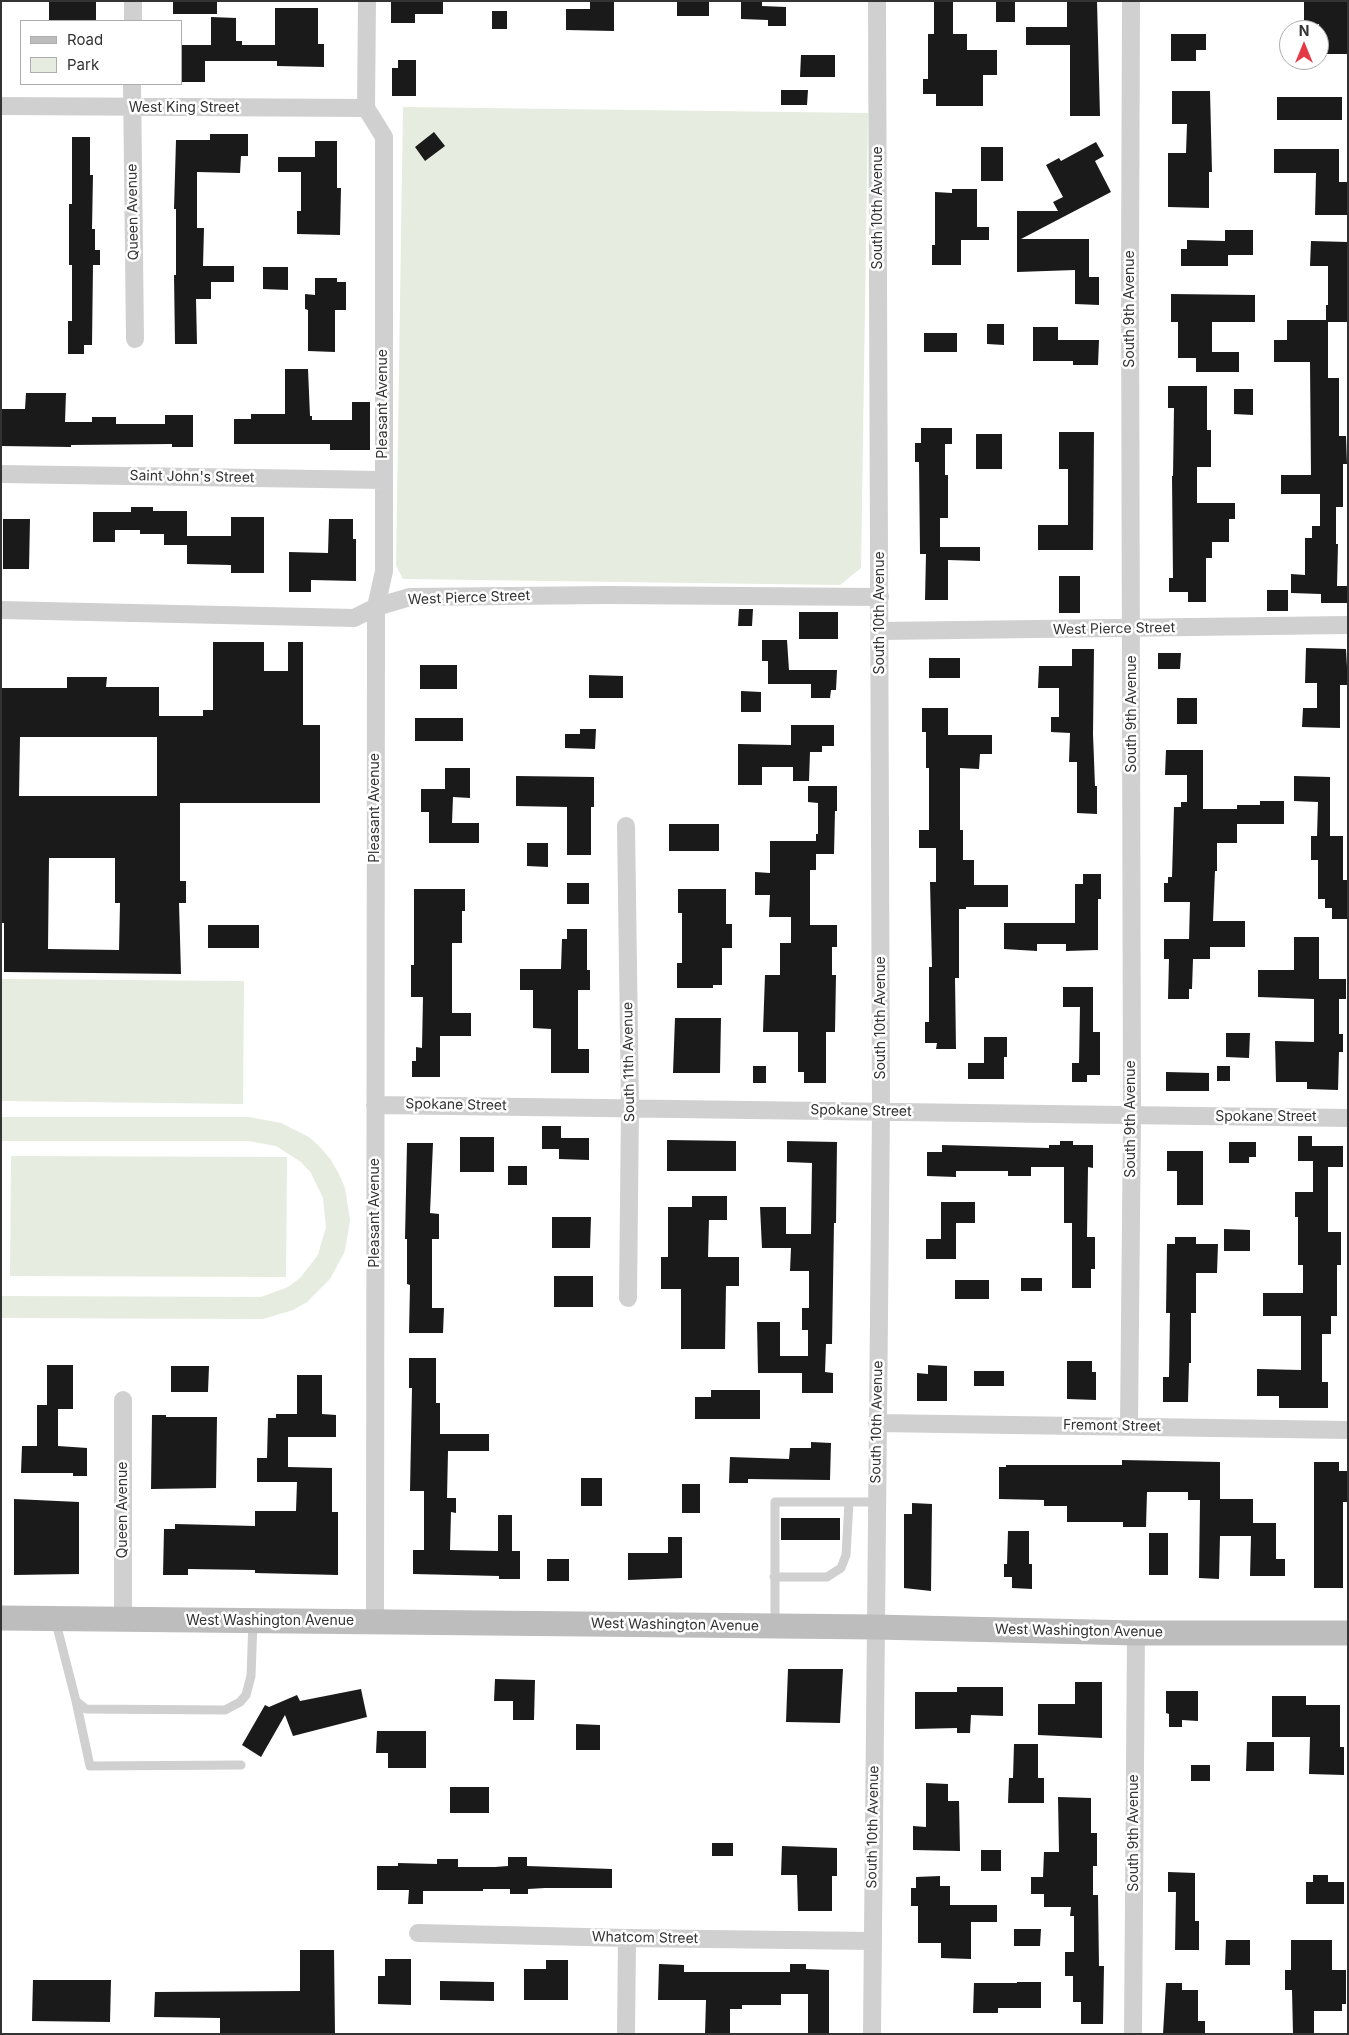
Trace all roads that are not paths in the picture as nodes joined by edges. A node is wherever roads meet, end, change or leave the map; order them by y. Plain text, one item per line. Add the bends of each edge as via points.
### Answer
1 (133, 1) edge
2 (367, 1) edge
3 (877, 1) edge
4 (1131, 1) edge
5 (133, 20) edge
6 (132, 85) edge
7 (1, 106) edge
8 (131, 107) junction
9 (366, 108) junction
10 (135, 339) dead end
11 (1, 474) edge
12 (383, 480) junction
13 (880, 597) junction
14 (376, 607) junction
15 (1, 610) edge
16 (1348, 625) edge
17 (1132, 629) junction
18 (880, 631) junction
19 (626, 826) dead end
20 (375, 1105) junction
21 (630, 1107) junction
22 (881, 1111) junction
23 (1132, 1116) junction
24 (1348, 1118) edge
25 (628, 1298) dead end
26 (123, 1400) dead end
27 (877, 1423) junction
28 (1129, 1426) junction
29 (1348, 1430) edge
30 (849, 1502) junction
31 (876, 1502) junction
32 (774, 1577) junction
33 (1, 1618) edge
34 (54, 1619) junction
35 (123, 1620) junction
36 (253, 1621) junction
37 (375, 1622) junction
38 (775, 1626) junction
39 (875, 1627) junction
40 (1136, 1633) junction
41 (1348, 1633) edge
42 (76, 1701) junction
43 (241, 1765) dead end
44 (418, 1932) dead end
45 (627, 1938) junction
46 (872, 1941) junction
47 (626, 2034) edge
48 (872, 2034) edge
49 (1133, 2034) edge

1 - 5 street
2 - 9 street
3 - 13 street, South 10th Avenue
4 - 17 street, South 9th Avenue
6 - 8 street, Queen Avenue
7 - 8 street, West King Street
8 - 9 street, West King Street
8 - 10 street, Queen Avenue
9 - 12 street, Pleasant Avenue via 384,137
11 - 12 street, Saint John's Street
12 - 14 street, Pleasant Avenue via 384,571
13 - 14 street, West Pierce Street via 410,597
13 - 18 street, South 10th Avenue
14 - 15 street, West Pierce Street via 354,618
14 - 20 street, Pleasant Avenue
16 - 17 street, West Pierce Street
17 - 18 street, West Pierce Street
17 - 23 street, South 9th Avenue
18 - 22 street, South 10th Avenue
19 - 21 street, South 11th Avenue
20 - 21 street, Spokane Street
20 - 37 street, Pleasant Avenue
21 - 22 street, Spokane Street
21 - 25 street, South 11th Avenue
22 - 23 street, Spokane Street
22 - 27 street, South 10th Avenue
23 - 24 street, Spokane Street
23 - 28 street, South 9th Avenue
26 - 35 street, Queen Avenue
27 - 28 street, Fremont Street
27 - 31 street, South 10th Avenue
28 - 29 street, Fremont Street
30 - 31 lane
30 - 32 lane via 846,1555 841,1568 828,1576
30 - 32 lane via 775,1502
31 - 39 street, South 10th Avenue
32 - 38 lane
33 - 34 main road, West Washington Avenue
34 - 35 main road, West Washington Avenue
34 - 42 lane
35 - 36 main road, West Washington Avenue
36 - 37 main road, West Washington Avenue
36 - 42 lane via 251,1676 246,1695 225,1710 86,1710
37 - 38 main road, West Washington Avenue
38 - 39 main road, West Washington Avenue
39 - 40 main road, West Washington Avenue
39 - 46 street, South 10th Avenue
40 - 41 main road, West Washington Avenue
40 - 49 street, South 9th Avenue
42 - 43 lane via 90,1766
44 - 45 street, Whatcom Street
45 - 46 street, Whatcom Street
45 - 47 street
46 - 48 street, South 10th Avenue

